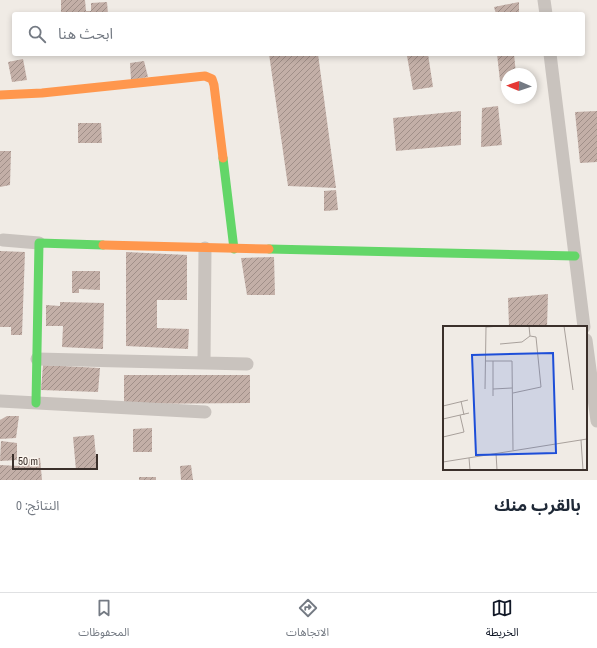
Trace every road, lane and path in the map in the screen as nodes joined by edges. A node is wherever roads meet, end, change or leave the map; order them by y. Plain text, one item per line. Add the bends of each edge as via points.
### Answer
1 (544, 0) edge
2 (546, 12) edge
3 (550, 56) edge
4 (0, 95) edge
5 (3, 240) dead end
6 (39, 242) junction
7 (205, 248) junction
8 (234, 248) junction
9 (575, 256) junction
10 (584, 326) edge
11 (587, 343) edge
12 (37, 359) junction
13 (593, 359) edge
14 (204, 363) junction
15 (247, 364) dead end
16 (0, 401) edge
17 (36, 402) junction
18 (205, 412) dead end
19 (597, 421) edge

1 - 2 street
3 - 9 street
4 - 8 street via 205,76 212,79
5 - 6 street
6 - 7 street
6 - 12 street
7 - 8 street
7 - 14 street
8 - 9 street
9 - 10 street
11 - 13 street
12 - 14 street
12 - 17 street
13 - 19 street
14 - 15 street
16 - 17 street
17 - 18 street

